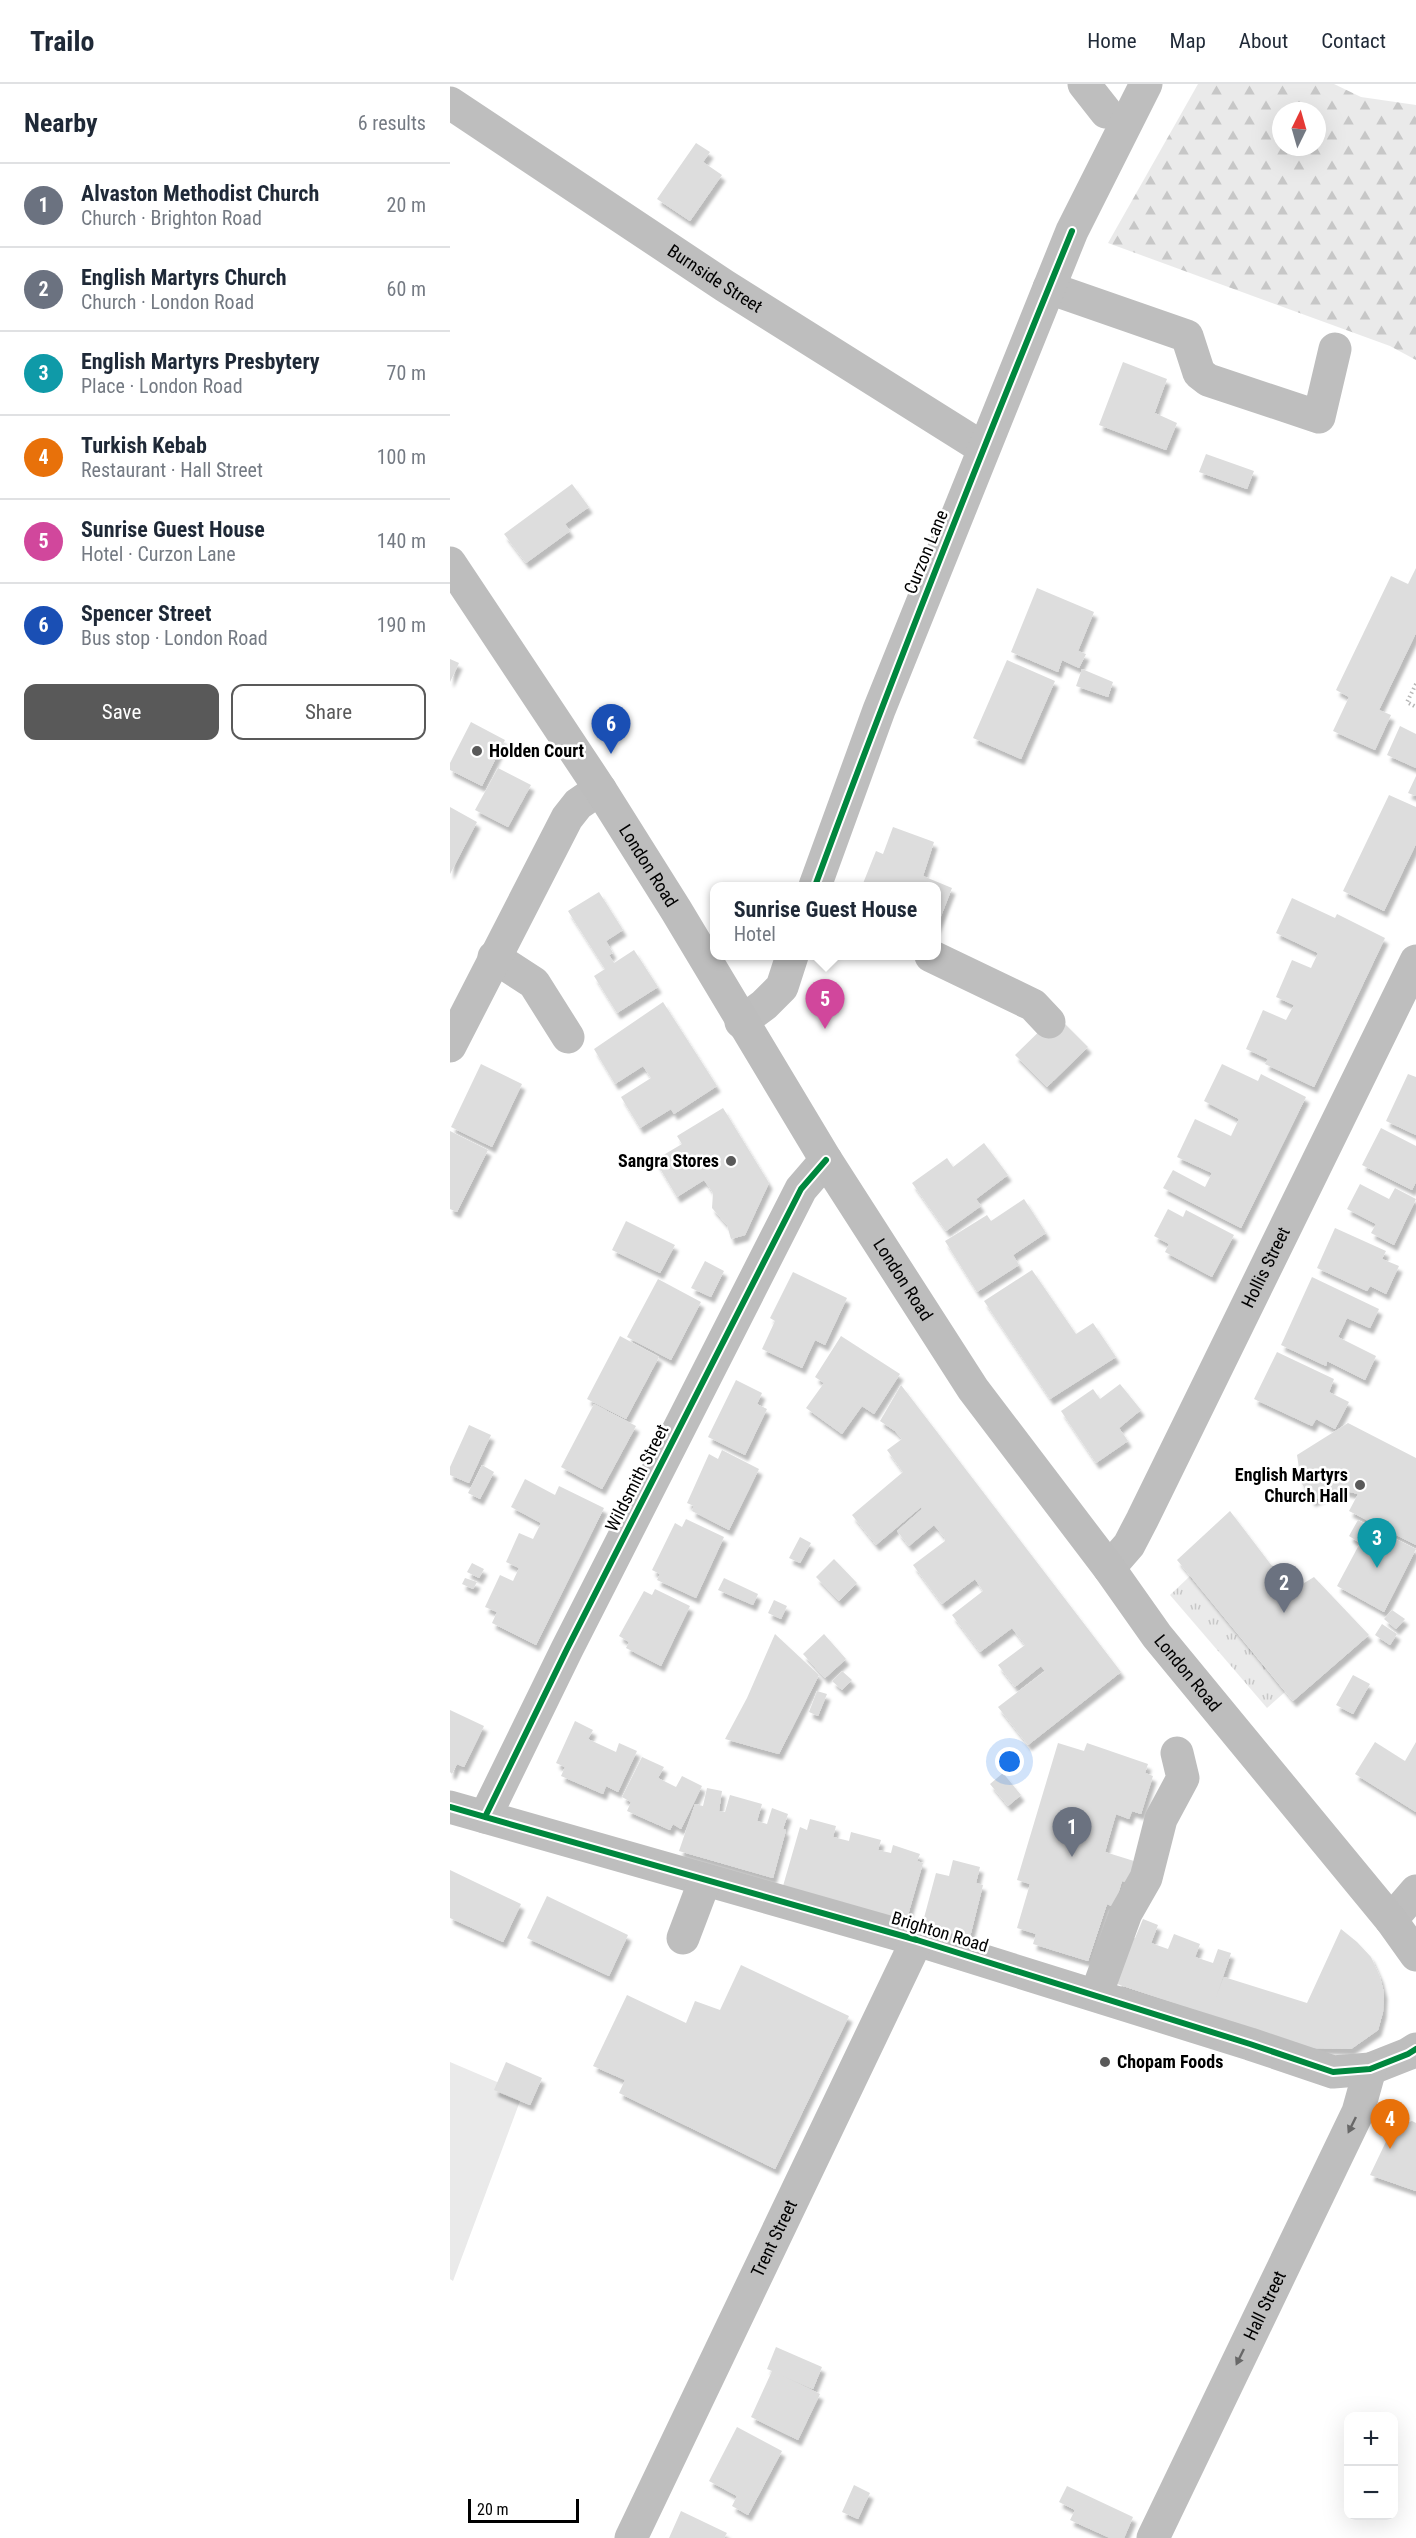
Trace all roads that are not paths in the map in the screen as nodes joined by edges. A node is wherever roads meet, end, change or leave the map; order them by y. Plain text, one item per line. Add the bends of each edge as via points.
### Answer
1 (1084, 84) edge
2 (1146, 84) edge
3 (450, 103) edge
4 (1106, 112) dead end
5 (1049, 288) junction
6 (1335, 350) dead end
7 (983, 448) junction
8 (450, 562) edge
9 (600, 789) junction
10 (816, 882) edge
11 (494, 957) junction
12 (791, 960) edge
13 (939, 960) edge
14 (1416, 961) edge
15 (741, 1022) junction
16 (1050, 1022) dead end
17 (568, 1037) dead end
18 (450, 1046) edge
19 (826, 1160) junction
20 (1109, 1568) junction
21 (1177, 1753) dead end
22 (450, 1807) edge
23 (485, 1817) junction
24 (705, 1880) junction
25 (1416, 1891) edge
26 (1391, 1920) junction
27 (684, 1938) dead end
28 (917, 1940) junction
29 (1416, 1955) edge
30 (1096, 1995) junction
31 (1416, 2049) edge
32 (1370, 2069) junction
33 (631, 2538) edge
34 (1153, 2538) edge

1 - 4 street
2 - 5 street, Curzon Lane via 1072,231
3 - 7 street, Burnside Street via 725,286
5 - 6 street via 1187,336 1199,373 1208,380 1319,417
5 - 7 street, Curzon Lane
7 - 10 street, Curzon Lane via 879,710
8 - 9 main road, London Road
9 - 11 street via 578,804 567,818
9 - 15 main road, London Road
11 - 17 street via 534,983
11 - 18 street
12 - 15 street via 782,987
13 - 16 street via 1033,1005
14 - 20 street, Hollis Street via 1142,1520 1129,1545
15 - 19 main road, London Road
19 - 20 main road, London Road via 973,1389
19 - 23 street, Wildsmith Street via 801,1189
20 - 26 main road, London Road via 1157,1636
21 - 30 street via 1183,1778 1161,1820 1146,1878 1126,1913
22 - 23 street, Brighton Road
23 - 24 street, Brighton Road
24 - 27 street
24 - 28 street, Brighton Road
25 - 26 street
26 - 29 main road, London Road
28 - 30 street, Brighton Road
28 - 33 street, Trent Street
30 - 32 street, Brighton Road via 1333,2072
31 - 32 street, Brighton Road
32 -> 34 street, Hall Street via 1358,2112

